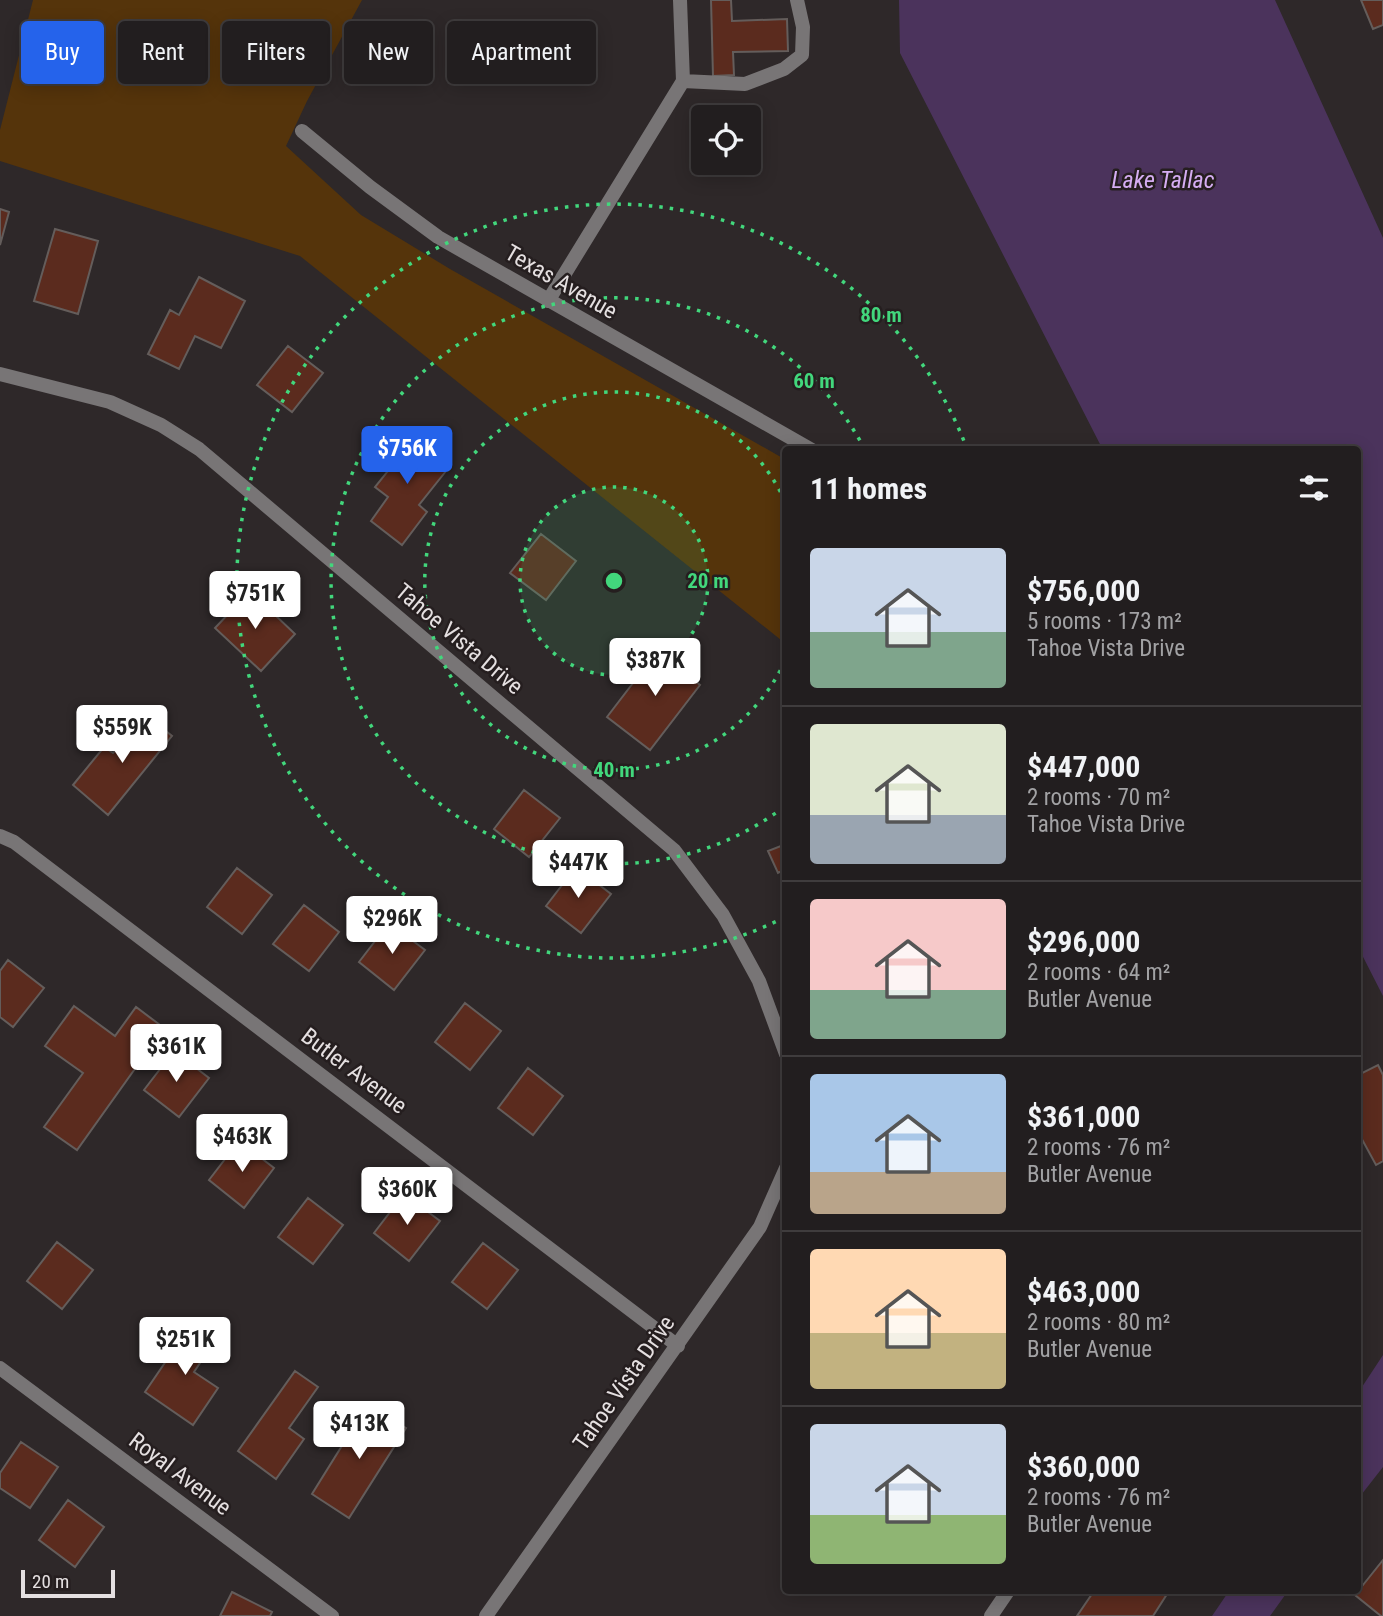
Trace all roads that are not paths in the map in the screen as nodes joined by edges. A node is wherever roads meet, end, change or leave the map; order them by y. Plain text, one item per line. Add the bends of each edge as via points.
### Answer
1 (680, 0) edge
2 (797, 0) edge
3 (683, 81) junction
4 (302, 131) dead end
5 (548, 300) junction
6 (0, 374) edge
7 (805, 446) edge
8 (0, 836) edge
9 (782, 1043) edge
10 (782, 1177) edge
11 (678, 1346) junction
12 (0, 1368) edge
13 (1006, 1594) edge
14 (332, 1616) edge
15 (486, 1616) edge
16 (991, 1616) edge

1 - 3 street
2 - 3 street via 803,27 802,55 784,69 745,84
3 - 5 street
4 - 5 street, Texas Avenue via 438,237
5 - 7 street, Texas Avenue
6 - 9 street, Tahoe Vista Drive via 110,402 199,449 674,850 723,915 759,981
8 - 11 street, Butler Avenue
10 - 11 street, Tahoe Vista Drive via 760,1227
11 - 15 street, Tahoe Vista Drive
12 - 14 street, Royal Avenue
13 - 16 street

